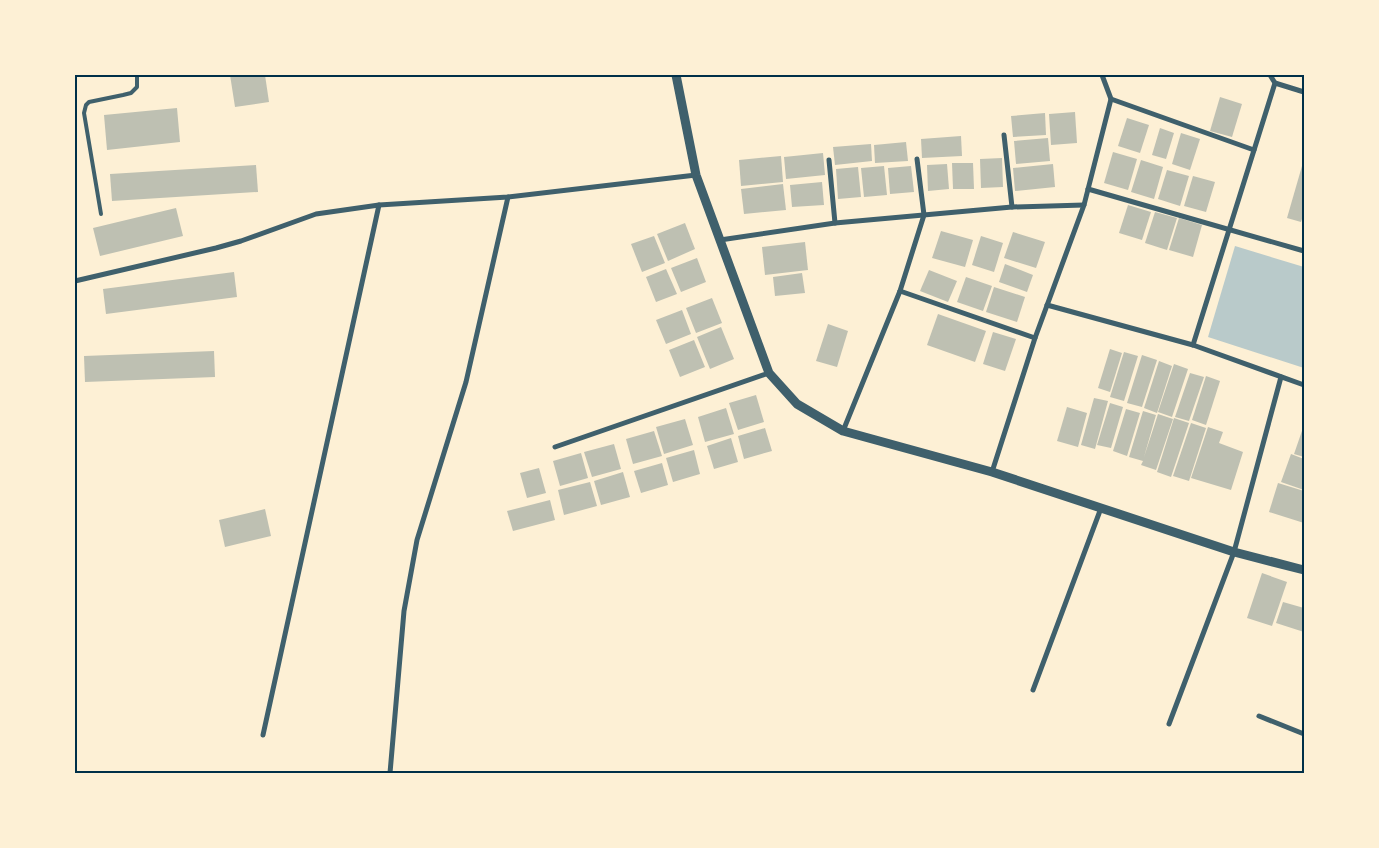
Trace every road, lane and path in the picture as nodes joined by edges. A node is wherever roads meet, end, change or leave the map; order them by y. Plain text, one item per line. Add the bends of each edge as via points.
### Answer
1 (137, 75) edge
2 (676, 75) edge
3 (1102, 75) edge
4 (1270, 75) edge
5 (1275, 83) junction
6 (1304, 92) edge
7 (1110, 99) junction
8 (1004, 135) dead end
9 (1254, 150) junction
10 (916, 159) dead end
11 (829, 160) dead end
12 (696, 175) junction
13 (1088, 190) junction
14 (508, 197) junction
15 (379, 205) junction
16 (1084, 205) junction
17 (1012, 207) junction
18 (101, 214) dead end
19 (924, 215) junction
20 (836, 223) junction
21 (1229, 228) junction
22 (720, 240) junction
23 (1304, 250) edge
24 (75, 281) edge
25 (900, 291) junction
26 (1047, 305) junction
27 (1035, 338) junction
28 (1193, 345) junction
29 (769, 373) junction
30 (1281, 377) junction
31 (1304, 385) edge
32 (843, 431) junction
33 (555, 447) dead end
34 (992, 472) junction
35 (1101, 508) junction
36 (1234, 552) junction
37 (1304, 570) edge
38 (1033, 690) dead end
39 (1259, 716) dead end
40 (1168, 724) dead end
41 (1304, 734) edge
42 (263, 735) dead end
43 (390, 773) edge

1 - 18 lane via 137,87 131,93 89,102 84,109
2 - 12 street
3 - 7 street
4 - 5 street
5 - 6 street
5 - 9 street
7 - 9 street
7 - 13 street
8 - 17 street
9 - 21 street
10 - 19 street
11 - 20 street
12 - 14 street
12 - 22 street
13 - 16 street
13 - 21 street
14 - 15 street
14 - 43 street via 466,382 417,540 404,611
15 - 24 street via 316,214 216,248
15 - 42 street
16 - 17 street
16 - 26 street
17 - 19 street
19 - 20 street
19 - 25 street
20 - 22 street
21 - 23 street
21 - 28 street
22 - 29 street
25 - 27 street
25 - 32 street
26 - 27 street
26 - 28 street
27 - 34 street
28 - 30 street
29 - 32 street via 797,404
29 - 33 street
30 - 31 street
30 - 36 street
32 - 34 street
34 - 35 street
35 - 36 street
35 - 38 street
36 - 37 street
36 - 40 street
39 - 41 street

